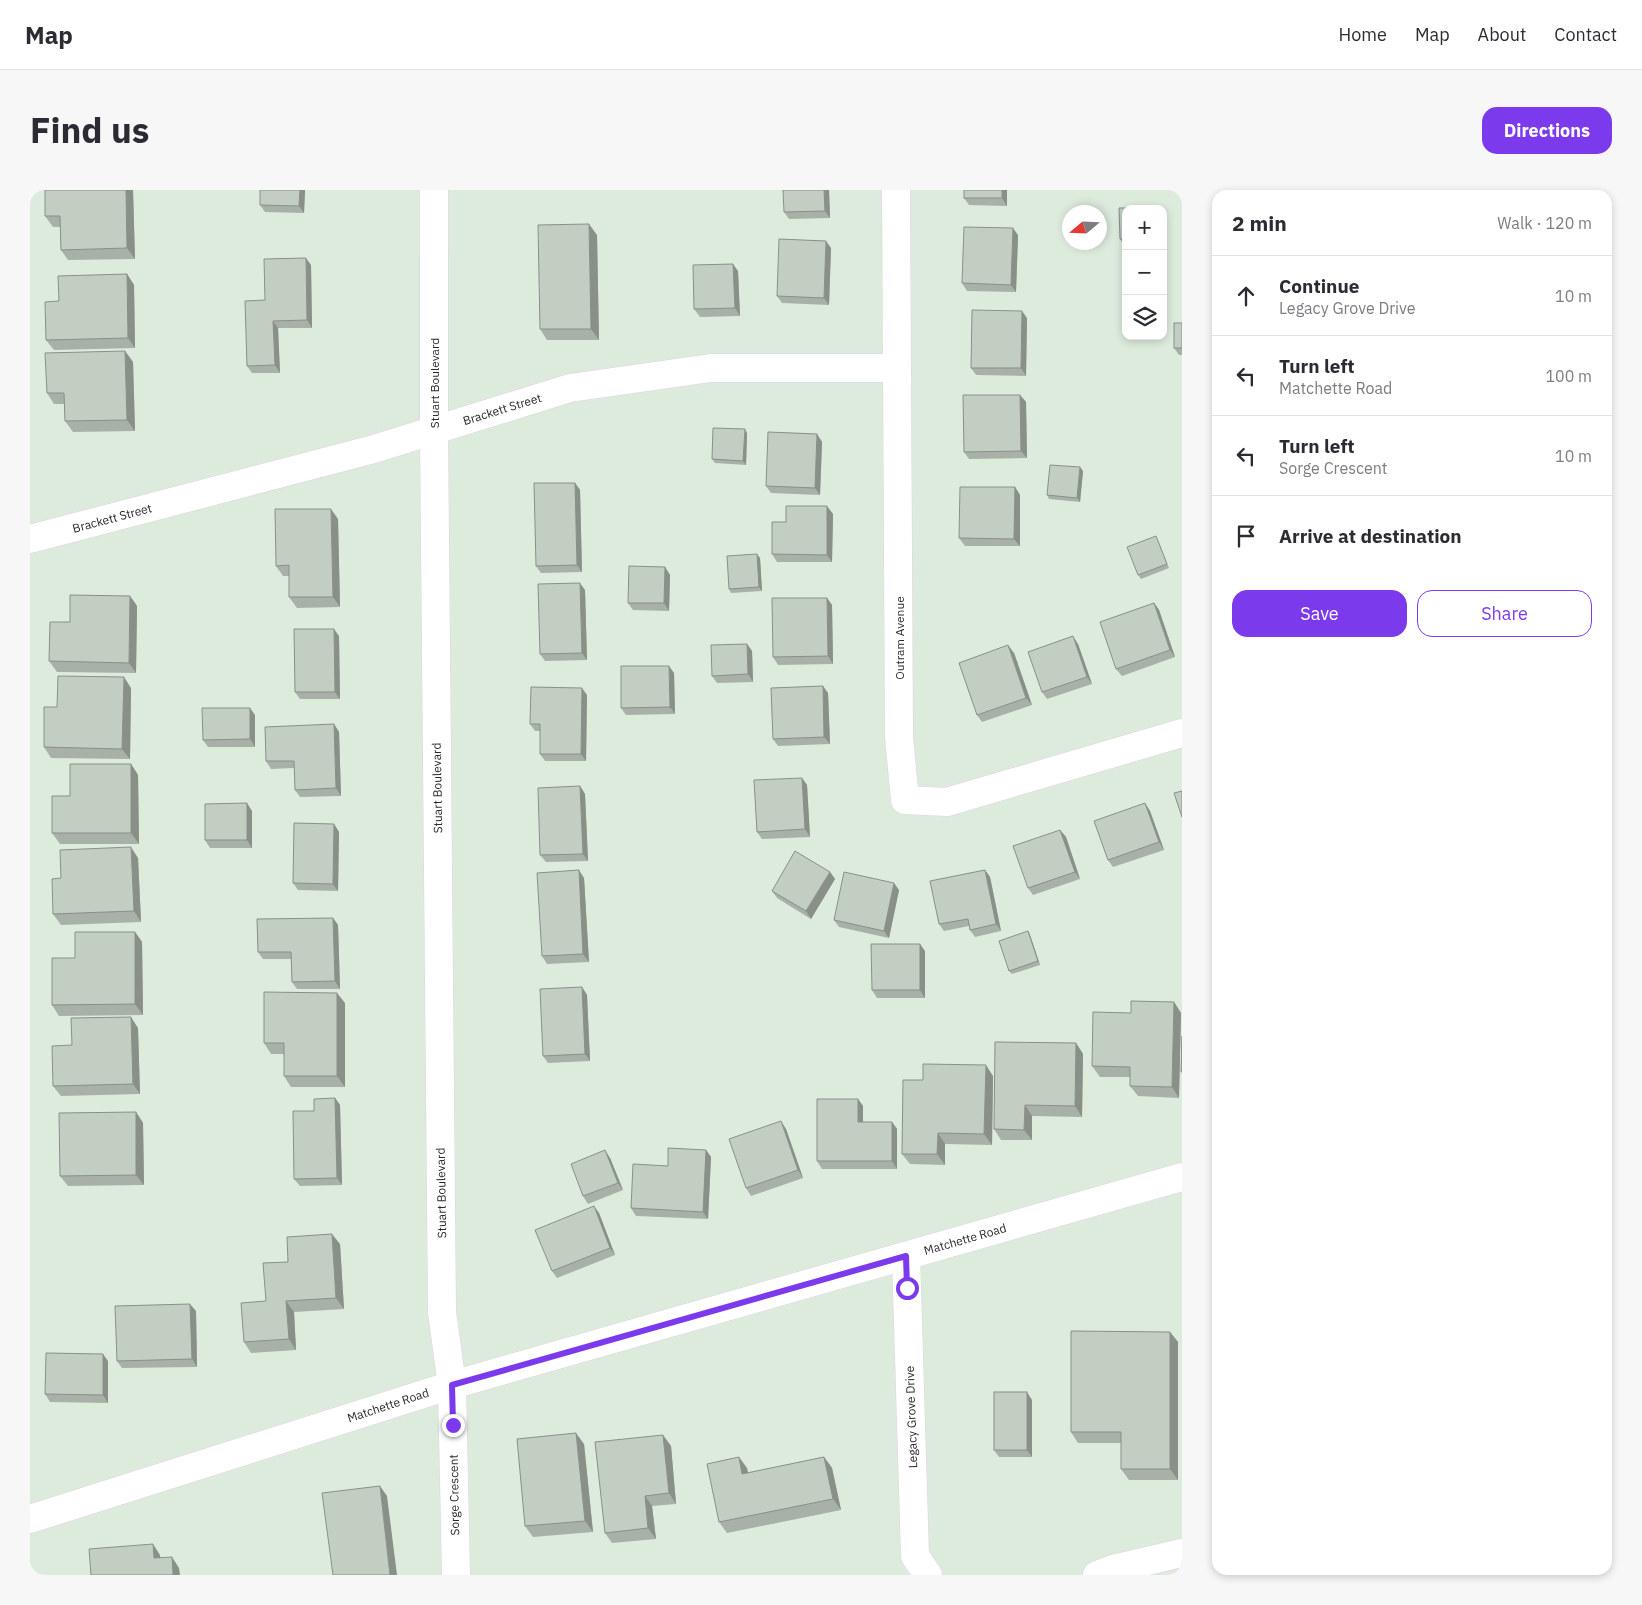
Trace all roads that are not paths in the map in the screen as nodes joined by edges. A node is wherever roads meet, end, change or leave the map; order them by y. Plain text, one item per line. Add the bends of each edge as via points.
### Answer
1 (434, 190) edge
2 (896, 190) edge
3 (897, 368) junction
4 (434, 430) junction
5 (30, 540) edge
6 (1182, 734) edge
7 (1182, 1177) edge
8 (906, 1256) junction
9 (452, 1385) junction
10 (30, 1519) edge
11 (1182, 1552) edge
12 (456, 1575) edge
13 (928, 1575) edge
14 (1097, 1575) edge

1 - 4 street, Stuart Boulevard
2 - 3 street, Outram Avenue
3 - 4 street, Brackett Street via 711,368 570,388
3 - 6 street, Outram Avenue via 899,737 905,800 947,802
4 - 5 street, Brackett Street
4 - 9 street, Stuart Boulevard via 442,1312
7 - 8 street, Matchette Road
8 - 9 street, Matchette Road
8 - 13 street, Legacy Grove Drive via 915,1556
9 - 10 street, Matchette Road
9 - 12 street, Sorge Crescent
11 - 14 street

